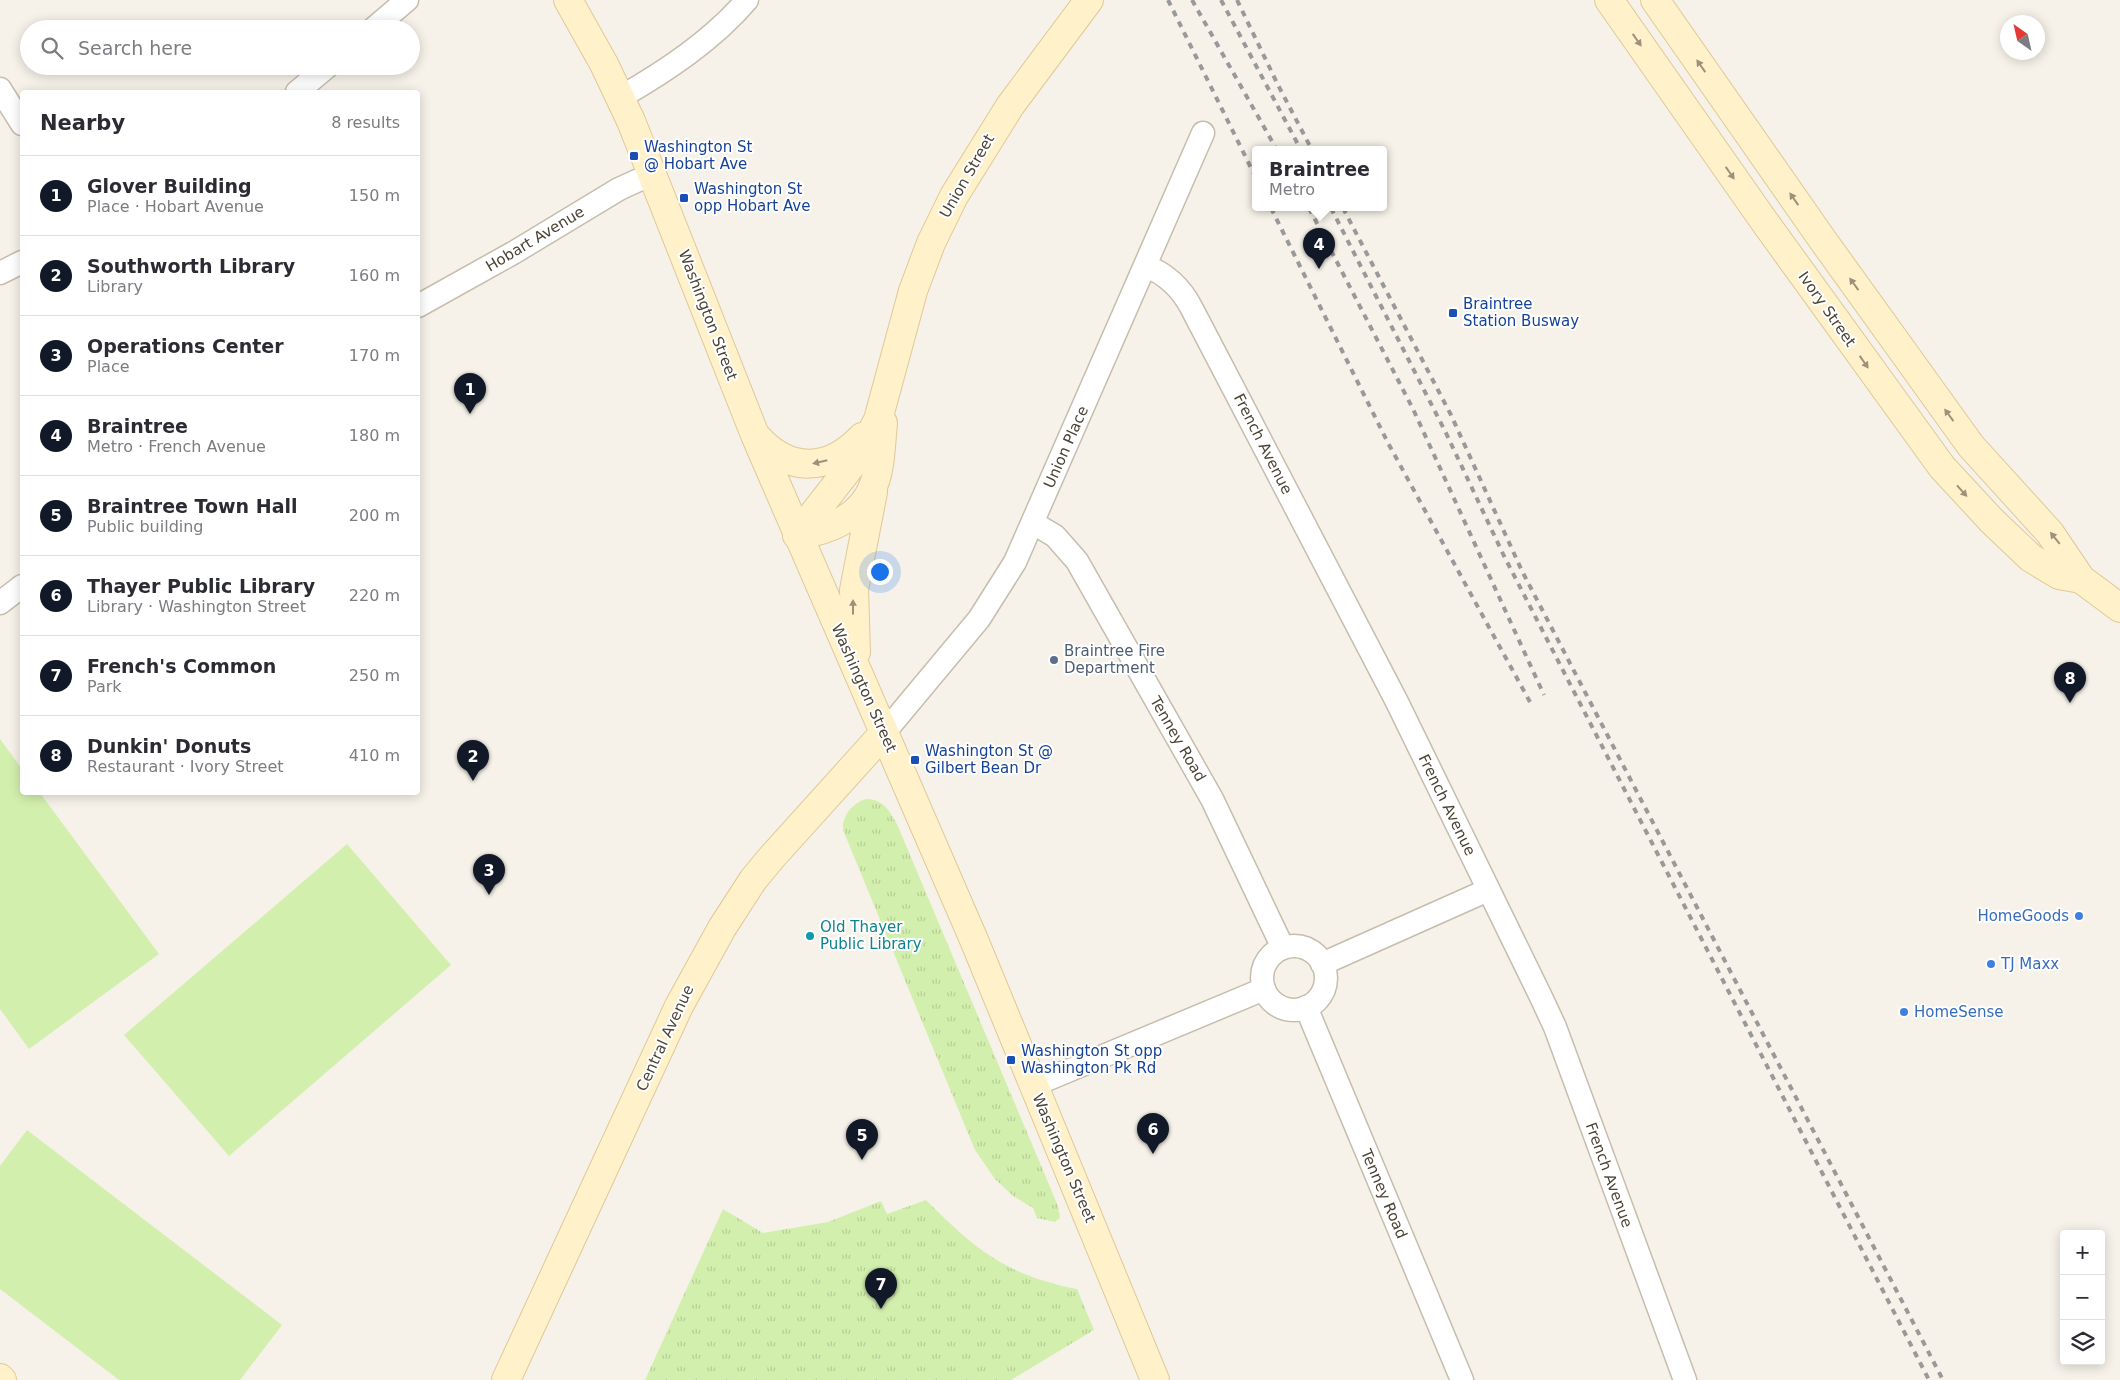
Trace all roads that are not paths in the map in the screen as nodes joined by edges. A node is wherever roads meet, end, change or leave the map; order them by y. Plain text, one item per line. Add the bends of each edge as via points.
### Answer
1 (407, 0) edge
2 (568, 0) edge
3 (747, 0) edge
4 (1089, 0) edge
5 (1609, 0) edge
6 (1655, 0) edge
7 (384, 20) edge
8 (317, 75) edge
9 (0, 89) edge
10 (299, 90) edge
11 (621, 97) junction
12 (20, 121) edge
13 (1203, 133) dead end
14 (654, 174) junction
15 (20, 263) edge
16 (1146, 266) junction
17 (0, 273) edge
18 (420, 305) edge
19 (890, 374) junction
20 (755, 435) junction
21 (875, 484) junction
22 (1033, 523) junction
23 (797, 535) junction
24 (2081, 579) junction
25 (20, 588) edge
26 (0, 603) edge
27 (2120, 608) edge
28 (858, 674) junction
29 (884, 733) junction
30 (1488, 890) junction
31 (1283, 948) junction
32 (1322, 964) junction
33 (1264, 989) junction
34 (1306, 1007) junction
35 (1034, 1085) junction
36 (506, 1380) edge
37 (1155, 1380) edge
38 (1462, 1380) edge
39 (1685, 1380) edge

1 - 7 street
2 - 11 main road, Washington Street
3 - 11 street via 685,56
4 - 19 main road, Union Street via 1010,106 954,196 918,275
5 -> 24 main road, Ivory Street via 1764,222 1942,467 1992,522 2031,558 2059,575
24 -> 6 main road, Ivory Street via 2050,533 1991,469 1949,416
8 - 10 street
9 - 12 street
11 - 14 main road, Washington Street
13 - 16 street, Union Place
14 - 18 street, Hobart Avenue via 619,189
14 - 20 main road, Washington Street
15 - 17 street
16 - 22 street, Union Place
16 - 30 street, French Avenue via 1163,274 1192,307 1397,702
19 -> 20 main road via 868,431 848,450 826,462 804,464 783,459
19 - 21 main road, Union Street
19 - 23 main road, Union Street via 878,420 866,445
20 - 23 main road, Washington Street
21 - 23 main road, Union Street via 863,504 845,520 822,531
28 -> 21 main road via 854,590
22 - 29 street, Union Place via 993,599
22 - 31 street, Tenney Road via 1055,536 1077,561 1212,799
23 - 28 main road, Washington Street
24 - 27 main road, Ivory Street
25 - 26 street
28 - 29 main road, Washington Street
29 - 35 main road, Washington Street
29 - 36 main road, Central Avenue via 767,862 722,928 679,1006
30 - 32 street
30 - 39 street, French Avenue via 1555,1027
31 - 32 street via 1297,946 1307,949
31 - 33 street via 1271,955 1264,965
32 - 34 street via 1325,974 1323,990
33 - 34 street via 1278,1005 1294,1010
33 - 35 street
34 - 38 street, Tenney Road
35 - 37 main road, Washington Street

